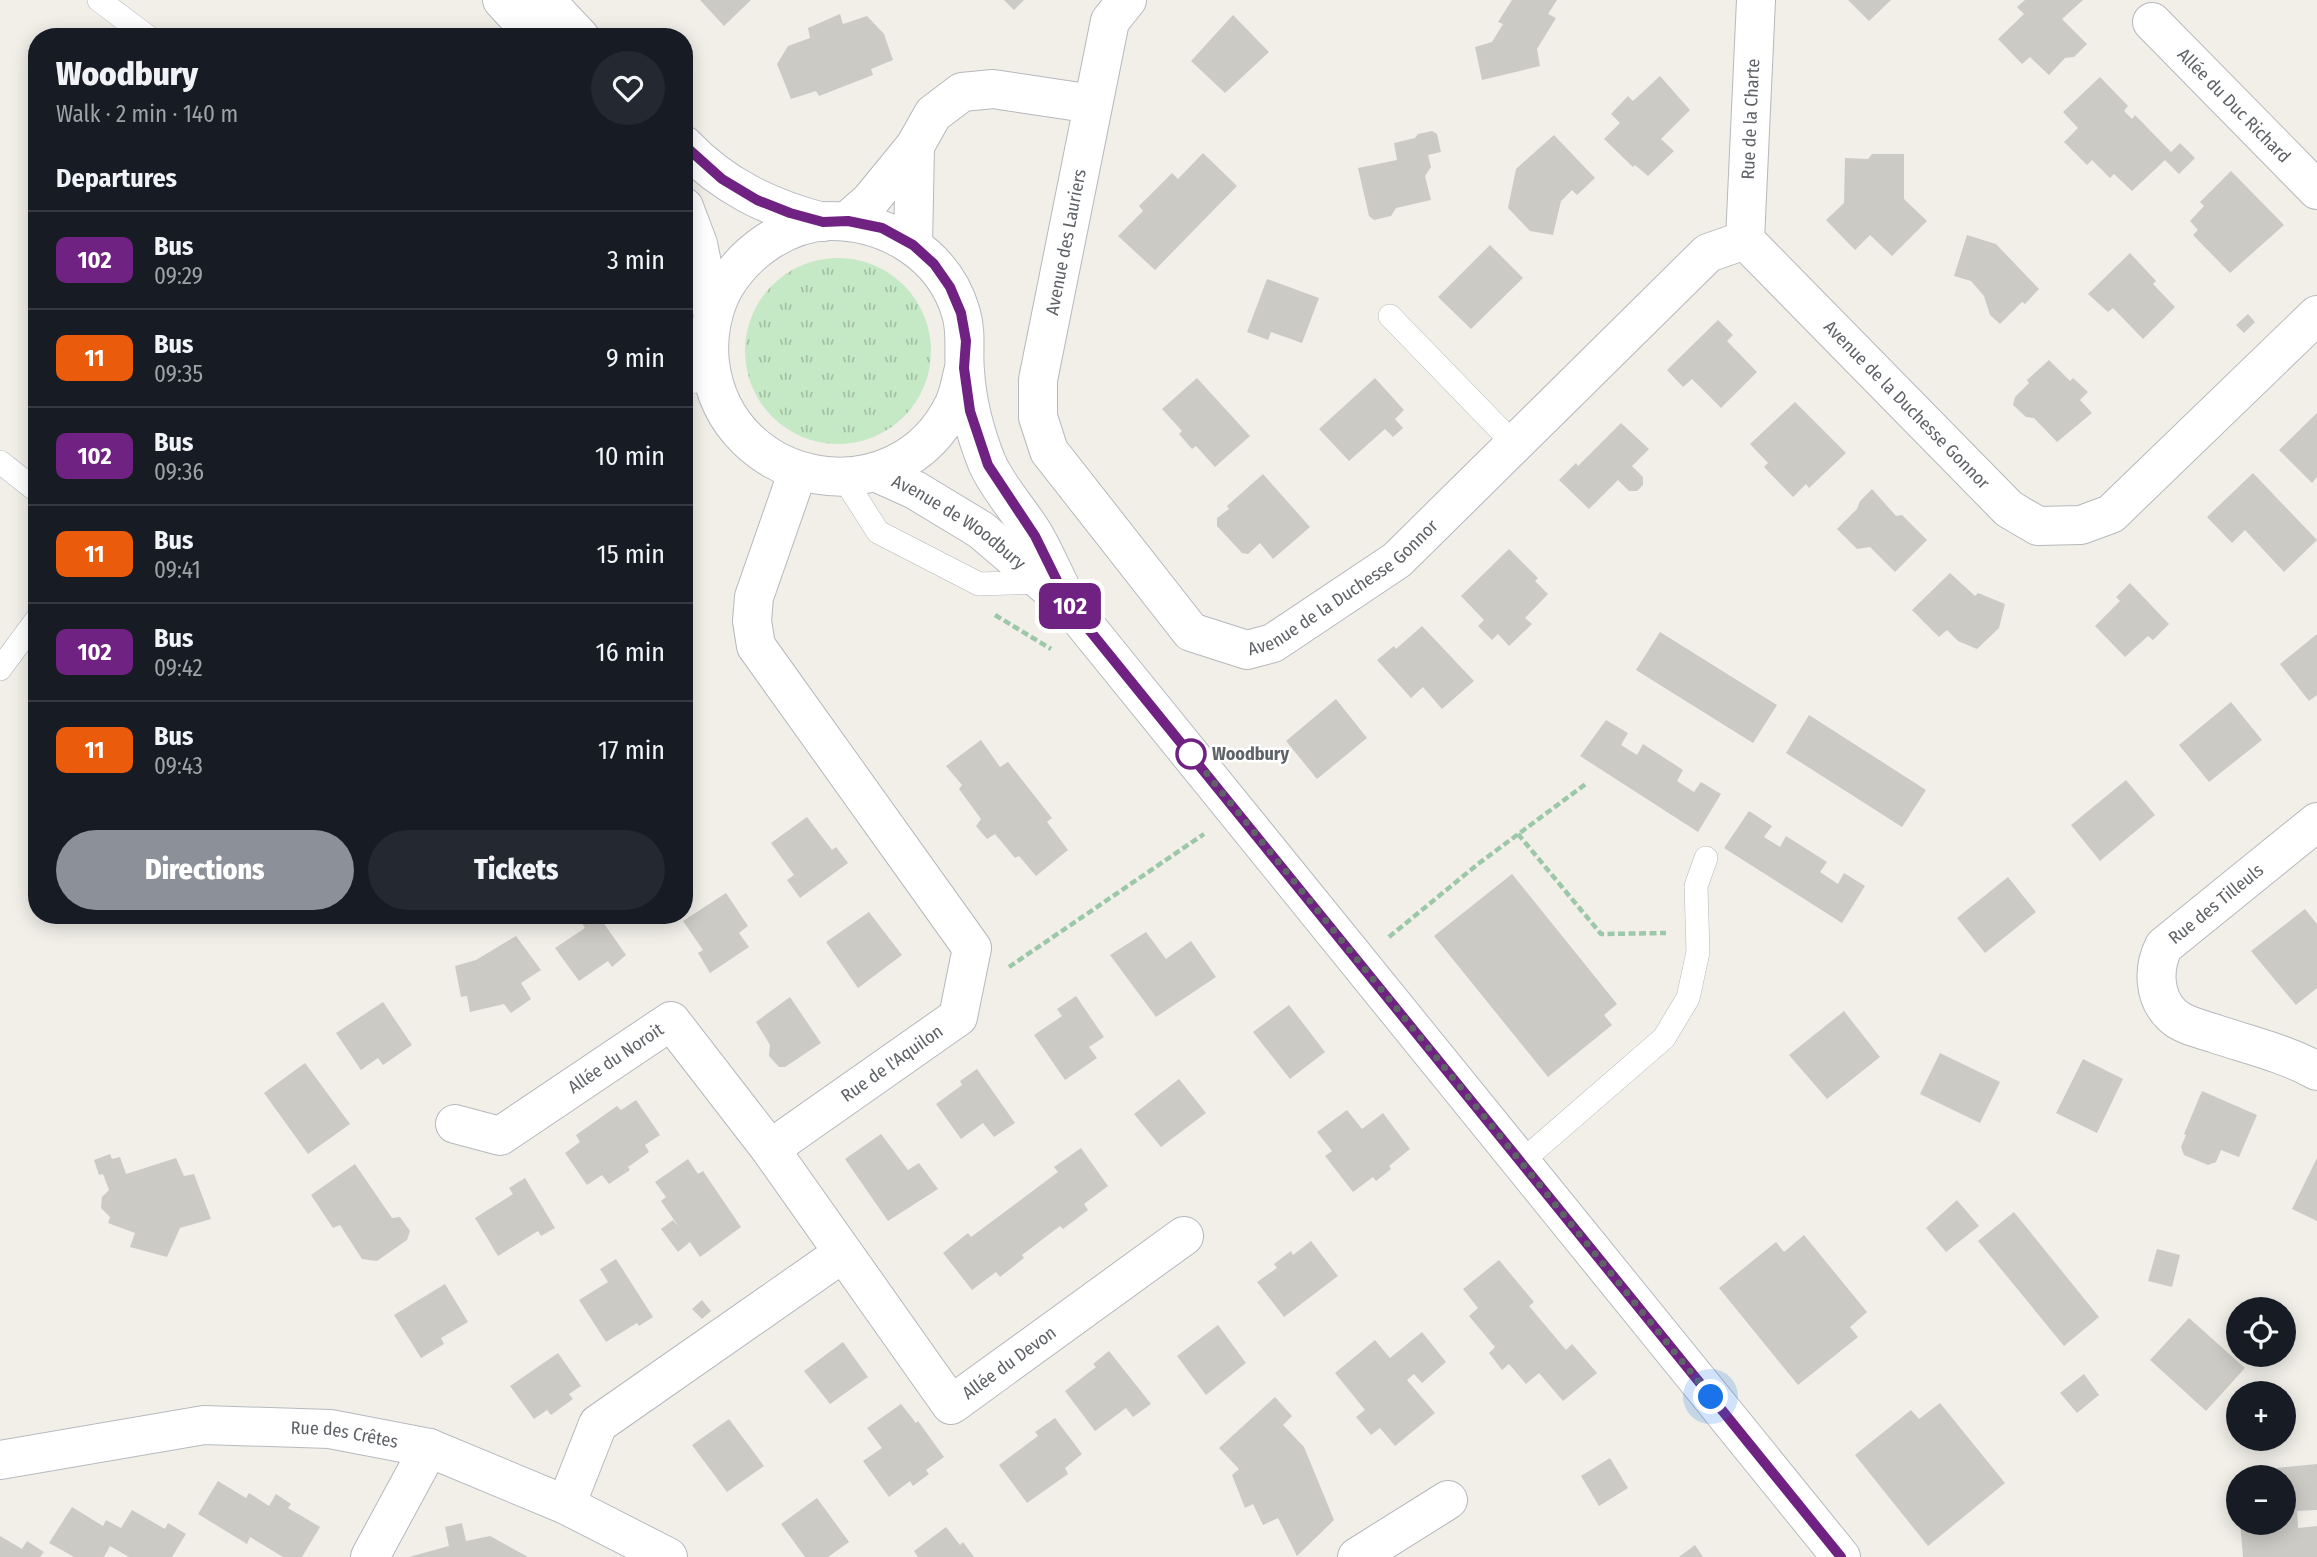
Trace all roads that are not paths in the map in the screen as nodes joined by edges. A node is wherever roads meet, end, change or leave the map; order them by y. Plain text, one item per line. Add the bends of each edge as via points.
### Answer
1 (99, 0) edge
2 (502, 0) edge
3 (545, 0) edge
4 (1127, 0) edge
5 (1756, 0) edge
6 (2152, 22) dead end
7 (136, 28) edge
8 (528, 28) edge
9 (571, 28) edge
10 (1093, 104) junction
11 (915, 146) junction
12 (693, 153) edge
13 (2317, 190) edge
14 (835, 221) junction
15 (693, 231) edge
16 (1745, 240) junction
17 (913, 245) junction
18 (2317, 314) edge
19 (713, 316) junction
20 (1390, 316) dead end
21 (964, 368) junction
22 (1038, 380) joint
23 (698, 381) edge
24 (1514, 444) junction
25 (0, 462) edge
26 (798, 471) junction
27 (859, 475) junction
28 (28, 484) edge
29 (1056, 593) junction
30 (28, 631) edge
31 (0, 669) edge
32 (2317, 822) edge
33 (1706, 858) dead end
34 (2317, 1071) edge
35 (455, 1124) dead end
36 (769, 1149) junction
37 (1521, 1162) junction
38 (1184, 1236) dead end
39 (843, 1253) junction
40 (429, 1448) junction
41 (0, 1460) edge
42 (1448, 1500) dead end
43 (566, 1505) junction
44 (370, 1557) edge
45 (668, 1557) edge
46 (1357, 1557) edge
47 (1841, 1557) edge

1 - 7 lane
2 - 8 street
3 - 9 street
4 - 10 street, Avenue des Lauriers via 1110,21
5 - 16 street, Rue de la Charte
6 - 13 street, Allée du Duc Richard
10 - 11 street via 993,89 962,92 933,114
10 - 22 street, Avenue des Lauriers
11 - 14 street via 870,201
11 - 17 street
12 - 14 street, Avenue de Woodbury via 722,179 757,200 790,213
14 - 17 street, Avenue de Woodbury via 882,228
14 - 19 street, Avenue de Woodbury via 793,228 766,242 742,262 724,287
15 - 19 street, Avenue de Woodbury
16 - 18 street, Avenue de la Duchesse Gonnor via 2009,509 2038,526 2081,524 2111,514
16 - 24 street, Avenue de la Duchesse Gonnor via 1708,253
17 - 21 street, Avenue de Woodbury via 934,264 961,313
19 - 23 street, Avenue de Woodbury
20 - 24 lane
21 - 27 street, Avenue de Woodbury via 954,403 935,433 908,457
21 - 29 street, Avenue de Woodbury via 970,411 988,465 1035,536
22 - 24 street, Avenue de la Duchesse Gonnor via 1038,417 1049,452 1191,632 1247,650 1273,643 1397,560
23 - 26 street, Avenue de Woodbury via 743,437 769,458
25 - 28 lane
26 - 27 street, Avenue de Woodbury via 821,477
26 - 36 street, Rue de l'Aquilon via 754,597 756,646 971,948 958,1017
27 - 29 street, Avenue de Woodbury via 915,490 981,530
27 - 29 lane via 878,531 979,584
29 - 37 street, Avenue de Woodbury
30 - 31 lane
32 - 34 street, Rue des Tilleuls via 2165,946 2156,971 2163,1002 2185,1024
33 - 37 lane via 1696,886 1698,952 1688,998 1664,1038
35 - 36 street, Allée du Noroit via 500,1136 671,1021
36 - 39 street
37 - 47 street, Avenue de Woodbury
38 - 39 street, Allée du Devon via 951,1405
39 - 43 street via 598,1424
40 - 41 street, Rue des Crêtes via 330,1429 204,1425
40 - 43 street, Rue des Crêtes
40 - 44 street
42 - 46 street
43 - 45 street, Rue des Crêtes

